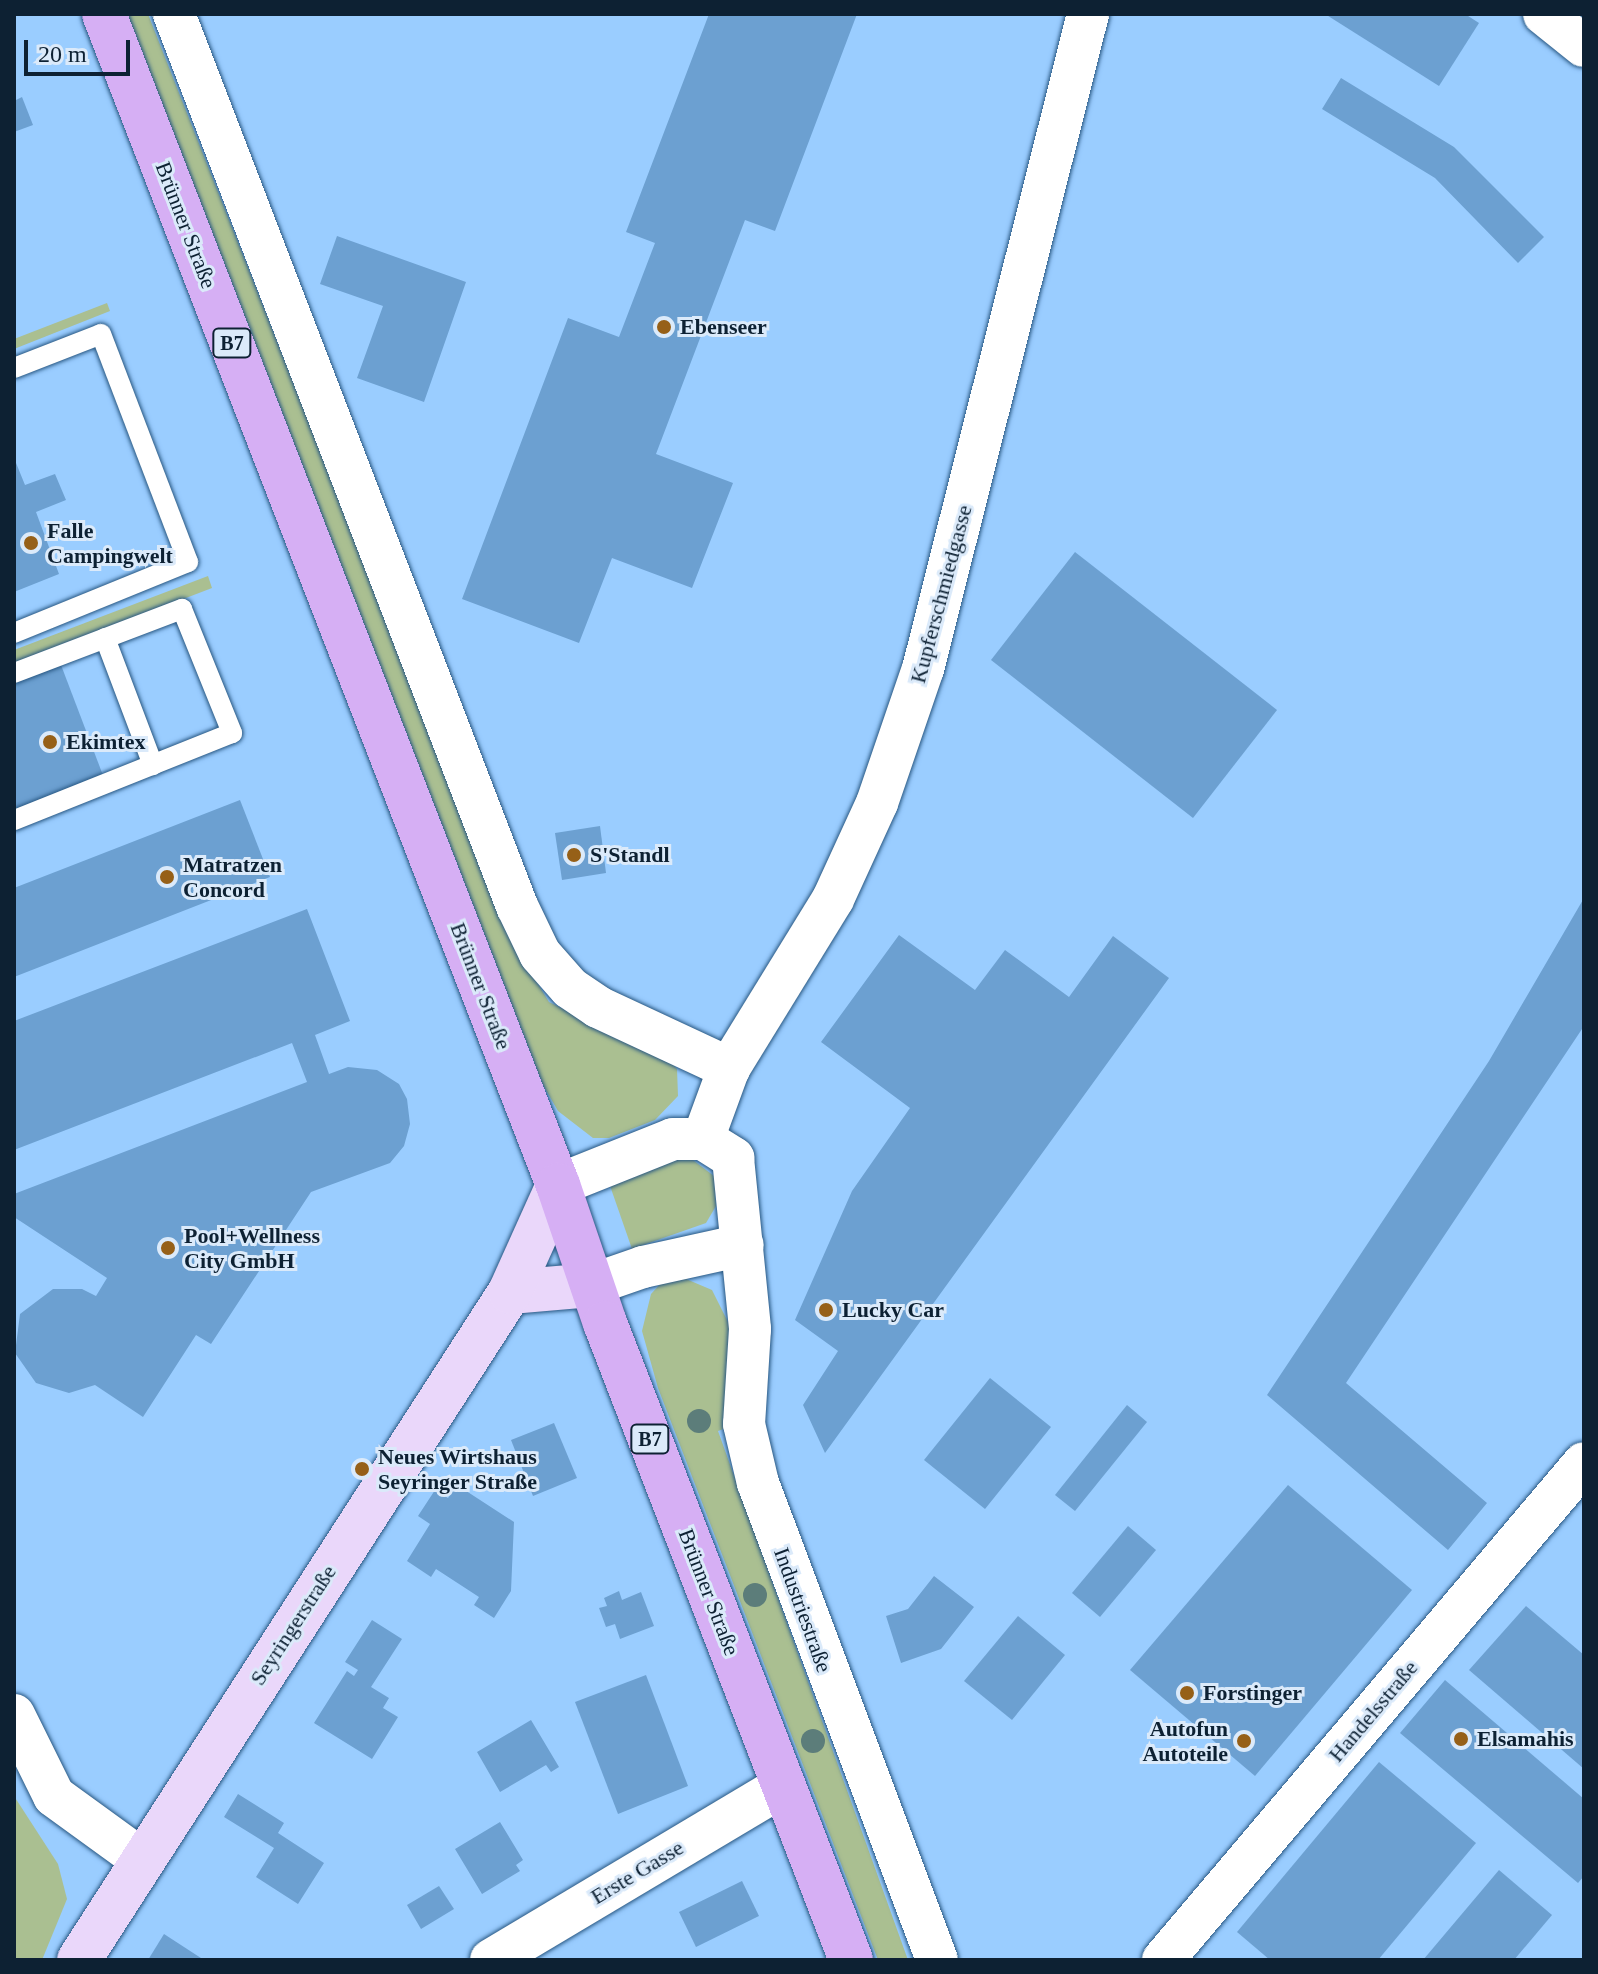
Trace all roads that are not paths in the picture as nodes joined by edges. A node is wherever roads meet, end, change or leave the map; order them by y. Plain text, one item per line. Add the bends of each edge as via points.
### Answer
1 (104, 14) edge
2 (174, 14) edge
3 (1088, 14) edge
4 (1544, 14) edge
5 (1584, 46) edge
6 (14, 368) edge
7 (14, 633) edge
8 (105, 638) junction
9 (14, 673) edge
10 (153, 765) junction
11 (14, 820) edge
12 (729, 1068) junction
13 (703, 1139) junction
14 (558, 1185) junction
15 (743, 1245) junction
16 (591, 1285) junction
17 (510, 1292) junction
18 (1584, 1463) edge
19 (14, 1715) edge
20 (784, 1785) junction
21 (142, 1860) junction
22 (79, 1960) edge
23 (491, 1960) edge
24 (851, 1960) edge
25 (937, 1960) edge
26 (1163, 1960) edge

1 - 14 main road, Brünner Straße / B7
2 - 12 street via 517,906 540,954 570,988 598,1007
3 - 12 street, Kupferschmiedgasse via 923,669 877,803 833,899
4 - 5 street
6 - 7 lane via 101,334 188,562
8 - 9 lane
8 - 10 lane
8 - 10 lane via 182,609 232,733
10 - 11 lane
12 - 13 street, Kupferschmiedgasse
13 - 14 street via 673,1139
13 - 15 street via 733,1158
14 - 16 main road, Brünner Straße / B7
14 - 17 street, Seyringerstraße
15 - 16 street via 643,1267
15 - 25 street, Industriestraße via 750,1329 744,1424 758,1483
16 - 17 street
16 - 20 main road, Brünner Straße / B7
17 - 21 street, Seyringerstraße
18 - 26 street, Handelsstraße
19 - 21 street via 54,1796
20 - 23 street, Erste Gasse
20 - 24 main road, Brünner Straße / B7
21 - 22 street, Seyringerstraße

